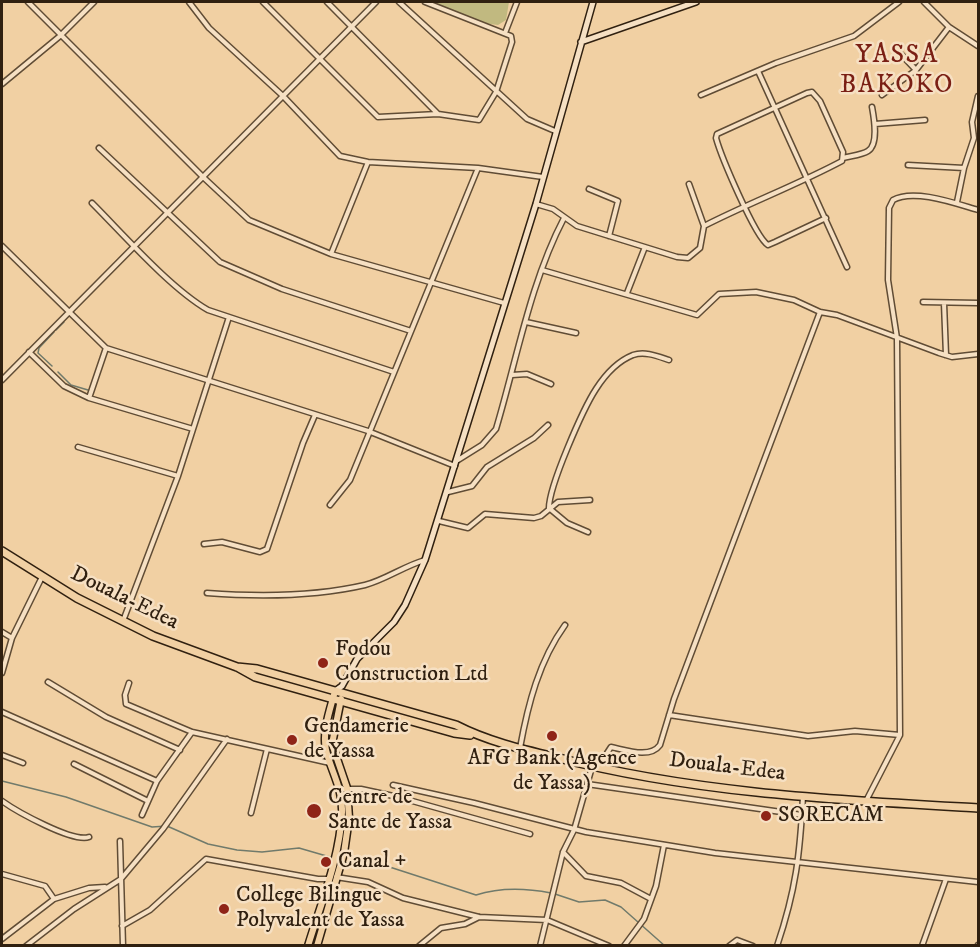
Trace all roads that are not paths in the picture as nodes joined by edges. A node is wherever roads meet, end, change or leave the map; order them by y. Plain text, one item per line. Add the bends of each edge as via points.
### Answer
1 (28, 2) edge
2 (94, 2) edge
3 (189, 2) edge
4 (263, 2) edge
5 (327, 2) edge
6 (376, 2) edge
7 (399, 2) edge
8 (425, 2) edge
9 (517, 2) edge
10 (593, 2) edge
11 (696, 2) edge
12 (899, 2) edge
13 (924, 2) edge
14 (352, 27) junction
15 (949, 27) junction
16 (505, 33) junction
17 (60, 36) junction
18 (581, 42) junction
19 (978, 46) edge
20 (897, 50) dead end
21 (319, 60) junction
22 (916, 70) junction
23 (758, 71) junction
24 (2, 84) edge
25 (496, 92) junction
26 (882, 94) dead end
27 (283, 96) junction
28 (701, 96) dead end
29 (978, 96) edge
30 (776, 106) junction
31 (872, 107) dead end
32 (438, 114) junction
33 (925, 120) dead end
34 (875, 124) junction
35 (555, 131) junction
36 (976, 139) edge
37 (99, 148) dead end
38 (843, 158) junction
39 (368, 162) junction
40 (908, 165) dead end
41 (478, 168) junction
42 (963, 168) junction
43 (807, 176) junction
44 (202, 177) junction
45 (543, 177) junction
46 (689, 184) dead end
47 (589, 189) dead end
48 (957, 202) junction
49 (92, 203) dead end
50 (536, 204) junction
51 (746, 207) junction
52 (978, 210) edge
53 (167, 213) junction
54 (564, 218) junction
55 (826, 218) junction
56 (704, 226) junction
57 (609, 236) junction
58 (2, 246) edge
59 (134, 246) junction
60 (645, 247) junction
61 (332, 254) junction
62 (847, 267) dead end
63 (542, 270) junction
64 (430, 282) junction
65 (627, 293) junction
66 (923, 302) dead end
67 (504, 303) junction
68 (944, 303) junction
69 (978, 303) edge
70 (70, 310) junction
71 (820, 312) junction
72 (230, 317) junction
73 (526, 322) junction
74 (411, 331) junction
75 (576, 333) dead end
76 (897, 338) junction
77 (106, 348) junction
78 (29, 352) junction
79 (978, 354) edge
80 (946, 355) junction
81 (669, 360) dead end
82 (394, 372) junction
83 (512, 375) junction
84 (2, 380) edge
85 (209, 380) junction
86 (551, 384) dead end
87 (89, 398) junction
88 (315, 415) junction
89 (548, 425) dead end
90 (193, 429) junction
91 (368, 432) junction
92 (78, 447) dead end
93 (457, 463) junction
94 (178, 476) junction
95 (448, 492) junction
96 (590, 500) dead end
97 (330, 505) dead end
98 (549, 508) junction
99 (439, 521) junction
100 (588, 532) dead end
101 (204, 544) dead end
102 (2, 551) edge
103 (425, 560) junction
104 (42, 577) junction
105 (207, 593) dead end
106 (122, 622) junction
107 (565, 625) dead end
108 (2, 633) edge
109 (12, 638) junction
110 (2, 673) edge
111 (48, 682) dead end
112 (129, 683) dead end
113 (338, 694) junction
114 (2, 712) edge
115 (669, 715) junction
116 (192, 732) junction
117 (900, 735) junction
118 (227, 739) junction
119 (520, 748) junction
120 (267, 749) junction
121 (180, 750) junction
122 (2, 755) edge
123 (331, 763) junction
124 (23, 764) dead end
125 (74, 764) dead end
126 (595, 767) junction
127 (157, 781) junction
128 (587, 783) junction
129 (393, 785) dead end
130 (344, 788) junction
131 (803, 795) junction
132 (2, 801) edge
133 (148, 801) junction
134 (866, 801) junction
135 (978, 808) edge
136 (251, 813) dead end
137 (142, 815) dead end
138 (802, 815) junction
139 (574, 830) junction
140 (530, 834) dead end
141 (89, 837) dead end
142 (120, 840) dead end
143 (664, 844) junction
144 (563, 852) junction
145 (800, 861) junction
146 (2, 874) edge
147 (338, 876) junction
148 (121, 879) junction
149 (329, 879) junction
150 (946, 879) junction
151 (978, 882) edge
152 (106, 887) junction
153 (651, 898) junction
154 (54, 899) junction
155 (480, 916) junction
156 (547, 920) junction
157 (122, 926) junction
158 (2, 939) edge
159 (26, 945) edge
160 (123, 945) edge
161 (308, 945) edge
162 (317, 945) edge
163 (419, 945) edge
164 (540, 945) edge
165 (608, 945) edge
166 (624, 945) edge
167 (729, 945) edge
168 (753, 945) edge
169 (777, 945) edge
170 (922, 945) edge

1 - 17 street
2 - 17 street
3 - 27 street via 209,28
4 - 21 street
5 - 14 street
6 - 14 street
7 - 25 street
8 - 16 street
9 - 16 street
10 - 18 main road
11 - 18 main road
12 - 23 street via 854,36
13 - 15 street
14 - 21 street
14 - 32 street
15 - 19 street
15 - 22 street
16 - 25 street via 512,42
17 - 24 street
17 - 44 street
18 - 35 main road
20 - 22 street
21 - 27 street
21 - 32 street via 378,117
22 - 26 street
23 - 28 street
23 - 30 street
25 - 32 street via 479,120
25 - 35 street via 527,118
27 - 39 street via 340,156
27 - 44 street
29 - 36 street via 972,122
30 - 38 street via 807,93 816,95
30 - 43 street
30 - 51 street via 717,134
31 - 34 street
33 - 34 street
34 - 38 street via 868,151
35 - 45 main road
36 - 42 street
37 - 53 street
38 - 43 street
39 - 41 street
39 - 61 street
40 - 42 street
41 - 45 street
41 - 64 street
42 - 48 street
43 - 51 street
43 - 55 street
44 - 53 street
44 - 61 street via 249,220
45 - 50 main road
46 - 56 street
47 - 57 street via 618,201
48 - 52 street
48 - 76 street via 903,196 890,204 888,280
49 - 59 street
50 - 54 street via 553,209
50 - 67 main road
51 - 55 street via 762,241 768,245
51 - 56 street
53 - 59 street
53 - 74 street via 209,253 238,272
54 - 57 street
54 - 63 street
55 - 62 street
56 - 60 street via 700,248 688,258
57 - 60 street
58 - 70 street
59 - 70 street
59 - 72 street via 200,305
60 - 65 street
61 - 64 street
63 - 65 street
63 - 73 street
64 - 67 street
64 - 74 street
65 - 71 street via 697,315 719,294 743,291 781,296
66 - 68 street
67 - 93 main road
68 - 69 street
68 - 80 street
70 - 77 street
70 - 78 street
71 - 76 street
71 - 115 street
72 - 82 street
72 - 85 street
73 - 75 street
73 - 83 street
74 - 82 street
76 - 80 street
76 - 117 street
77 - 85 street
77 - 87 street
78 - 84 street
78 - 87 street via 64,387
79 - 80 street
81 - 98 street via 641,352 608,373 595,390 563,459
82 - 91 street
83 - 86 street via 527,374
83 - 93 street via 490,438
85 - 88 street
85 - 90 street
87 - 90 street
88 - 91 street
88 - 101 street via 267,549 260,552 222,542
89 - 95 street via 487,467 472,486
90 - 94 street
91 - 93 street
91 - 97 street via 350,480
92 - 94 street
93 - 95 main road
94 - 106 street
95 - 99 main road
96 - 98 street via 563,501
98 - 99 street via 534,518 485,514 468,528
98 - 100 street via 567,523
99 - 103 main road
102 - 104 highway, Douala-Edea
103 - 105 street via 359,586 293,595
103 - 113 main road via 394,622 357,659
104 - 106 highway, Douala-Edea
104 - 109 street
106 - 113 highway, Douala-Edea via 237,667 257,669
107 - 119 street via 553,641 535,685
108 - 109 street
109 - 110 street
111 - 121 street via 106,717
112 - 116 street via 124,695 126,704
113 - 119 highway, Douala-Edea via 456,725
113 - 123 main road via 325,735
113 - 130 main road via 332,744
114 - 127 street
115 - 117 street via 808,736 855,731
115 - 126 street via 657,749 644,753 611,747
116 - 118 street
116 - 121 street
117 - 134 street
118 - 120 street
118 - 148 street via 163,829
119 - 126 highway, Douala-Edea
120 - 123 street
120 - 136 street
121 - 127 street
122 - 124 street
123 - 130 main road
125 - 133 street
126 - 128 street
126 - 131 highway, Douala-Edea
127 - 133 street
128 - 138 street
128 - 139 street
129 - 139 street
130 - 140 street via 398,797
130 - 147 main road via 349,818
130 - 149 main road
131 - 134 highway, Douala-Edea
131 - 138 street
132 - 141 street via 66,833
133 - 137 street
134 - 135 highway, Douala-Edea
138 - 145 street
139 - 143 street
139 - 144 street
142 - 148 street
143 - 145 street
143 - 153 street
144 - 153 street via 586,876 621,884
144 - 156 street
145 - 150 street
145 - 169 street via 793,898
146 - 154 street via 45,886
147 - 149 street
147 - 155 street via 368,882 403,898
147 - 162 main road
148 - 152 street
148 - 157 street
149 - 157 street via 206,859 150,910
149 - 161 main road
150 - 151 street
150 - 170 street
152 - 154 street
152 - 159 street
153 - 166 street via 644,919
154 - 158 street
155 - 156 street
155 - 163 street via 465,924 441,928
156 - 164 street
156 - 165 street
157 - 160 street
167 - 168 street via 737,940

